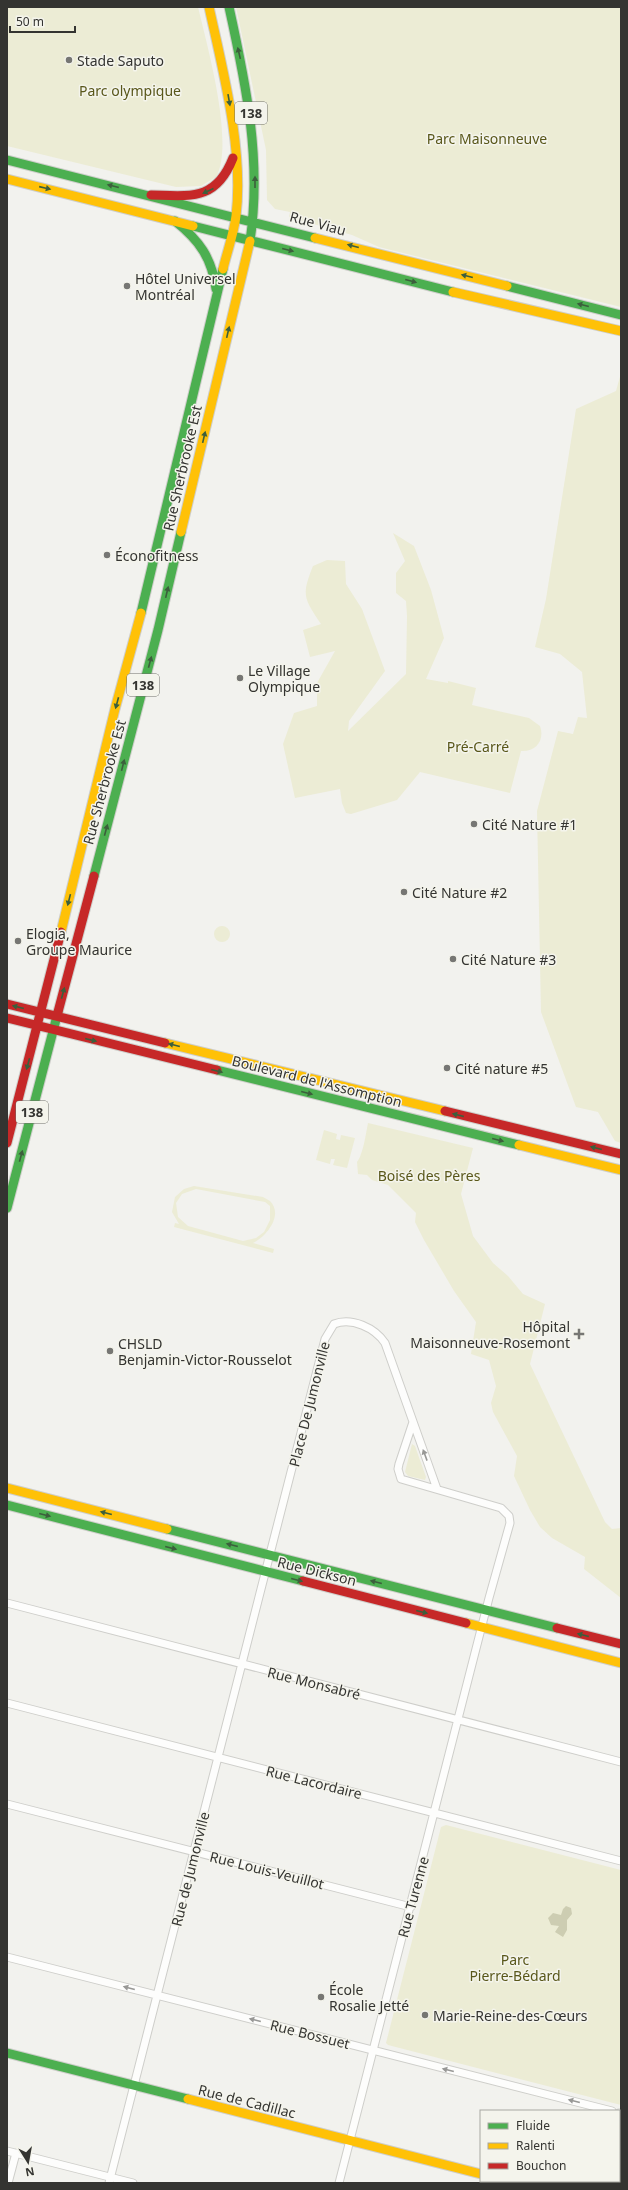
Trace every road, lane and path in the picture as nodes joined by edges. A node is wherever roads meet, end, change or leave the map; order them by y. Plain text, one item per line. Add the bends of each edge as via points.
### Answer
1 (209, 7) edge
2 (228, 7) edge
3 (235, 149) junction
4 (7, 160) edge
5 (7, 179) edge
6 (151, 195) junction
7 (236, 216) junction
8 (254, 220) junction
9 (176, 221) junction
10 (232, 236) junction
11 (250, 240) junction
12 (217, 298) junction
13 (621, 315) edge
14 (621, 331) edge
15 (176, 471) junction
16 (195, 475) junction
17 (7, 1004) edge
18 (41, 1013) junction
19 (57, 1017) junction
20 (7, 1018) edge
21 (38, 1026) junction
22 (53, 1030) junction
23 (7, 1143) edge
24 (621, 1154) edge
25 (621, 1170) edge
26 (7, 1208) edge
27 (413, 1422) junction
28 (7, 1488) edge
29 (437, 1489) junction
30 (7, 1505) edge
31 (270, 1555) junction
32 (266, 1572) junction
33 (7, 1603) edge
34 (486, 1610) junction
35 (482, 1627) junction
36 (621, 1644) edge
37 (621, 1663) edge
38 (243, 1664) junction
39 (7, 1704) edge
40 (459, 1720) junction
41 (219, 1757) junction
42 (621, 1762) edge
43 (7, 1804) edge
44 (436, 1813) junction
45 (195, 1851) junction
46 (621, 1861) edge
47 (411, 1907) junction
48 (7, 1957) edge
49 (157, 1995) junction
50 (374, 2051) junction
51 (7, 2054) edge
52 (134, 2086) junction
53 (589, 2108) edge
54 (604, 2110) edge
55 (350, 2141) junction
56 (7, 2151) edge
57 (16, 2154) junction
58 (480, 2174) edge
59 (110, 2180) edge
60 (8, 2183) edge
61 (133, 2183) edge
62 (339, 2183) edge

1 -> 3 main road, Rue Sherbrooke Est / 138 via 230,103
8 -> 2 main road, Rue Sherbrooke Est / 138 via 253,128 247,89
3 -> 6 main road via 226,177 212,190 190,196
3 - 7 main road, Rue Sherbrooke Est / 138
6 -> 4 main road, Rue Viau
5 -> 9 main road
6 - 7 main road, Rue Viau
7 - 8 main road, Rue Viau
7 - 10 main road, Rue Sherbrooke Est / 138
8 - 11 main road, Rue Sherbrooke Est / 138
13 -> 8 main road, Rue Viau
9 - 10 main road
9 - 12 main road via 193,235 208,254 214,271
10 - 11 main road
10 - 12 main road, Rue Sherbrooke Est / 138
11 -> 14 main road via 436,288
16 -> 11 main road, Rue Sherbrooke Est / 138
12 - 15 main road, Rue Sherbrooke Est / 138
15 - 16 main road
15 -> 18 main road, Rue Sherbrooke Est / 138
19 -> 16 main road, Rue Sherbrooke Est / 138 via 160,622
18 -> 17 main road, Boulevard de l'Assomption
18 - 19 main road, Boulevard de l'Assomption
18 - 21 main road, Rue Sherbrooke Est / 138
19 - 22 main road, Rue Sherbrooke Est / 138
24 -> 19 main road, Boulevard de l'Assomption
20 - 21 main road, Boulevard de l'Assomption
21 - 22 main road, Boulevard de l'Assomption
21 -> 23 main road, Rue Sherbrooke Est / 138
22 -> 25 main road, Boulevard de l'Assomption
26 -> 22 main road, Rue Sherbrooke Est / 138
29 -> 27 street, Place De Jumonville
27 - 29 street via 399,1464 399,1475 406,1482
27 - 31 street, Place De Jumonville via 385,1343 379,1334 358,1324 344,1321 332,1325 325,1339
31 -> 28 main road, Rue Dickson
29 - 34 street via 501,1508 509,1516 510,1523
30 -> 32 main road, Rue Dickson
31 - 32 street, Rue de Jumonville
34 -> 31 main road, Rue Dickson
32 -> 35 main road, Rue Dickson
32 - 38 street, Rue de Jumonville
33 - 38 street, Rue Monsabré
34 - 35 street, Rue Turenne
36 -> 34 main road, Rue Dickson
35 - 37 main road, Rue Dickson
35 - 40 street, Rue Turenne
38 - 40 street, Rue Monsabré
38 - 41 street, Rue de Jumonville
39 - 41 street, Rue Lacordaire
40 - 42 street, Rue Monsabré
40 - 44 street, Rue Turenne
41 - 44 street, Rue Lacordaire
41 - 45 street, Rue de Jumonville
43 - 45 street, Rue Louis-Veuillot
44 - 46 street, Rue Lacordaire
44 - 47 street, Rue Turenne
45 - 47 street, Rue Louis-Veuillot
45 - 49 street, Rue de Jumonville
47 - 50 street, Rue Turenne
49 -> 48 street, Rue Bossuet
50 -> 49 street, Rue Bossuet
49 - 52 street, Rue de Jumonville
53 -> 50 street, Rue Bossuet
50 - 55 street, Rue Turenne
51 - 52 main road, Rue de Cadillac
52 - 55 main road, Rue de Cadillac
52 - 59 street, Rue de Jumonville
53 - 54 street, Rue Bossuet
55 - 58 main road, Rue de Cadillac
55 - 62 street, Rue Turenne
56 - 57 street
57 - 59 street
57 - 60 street
59 - 61 street

